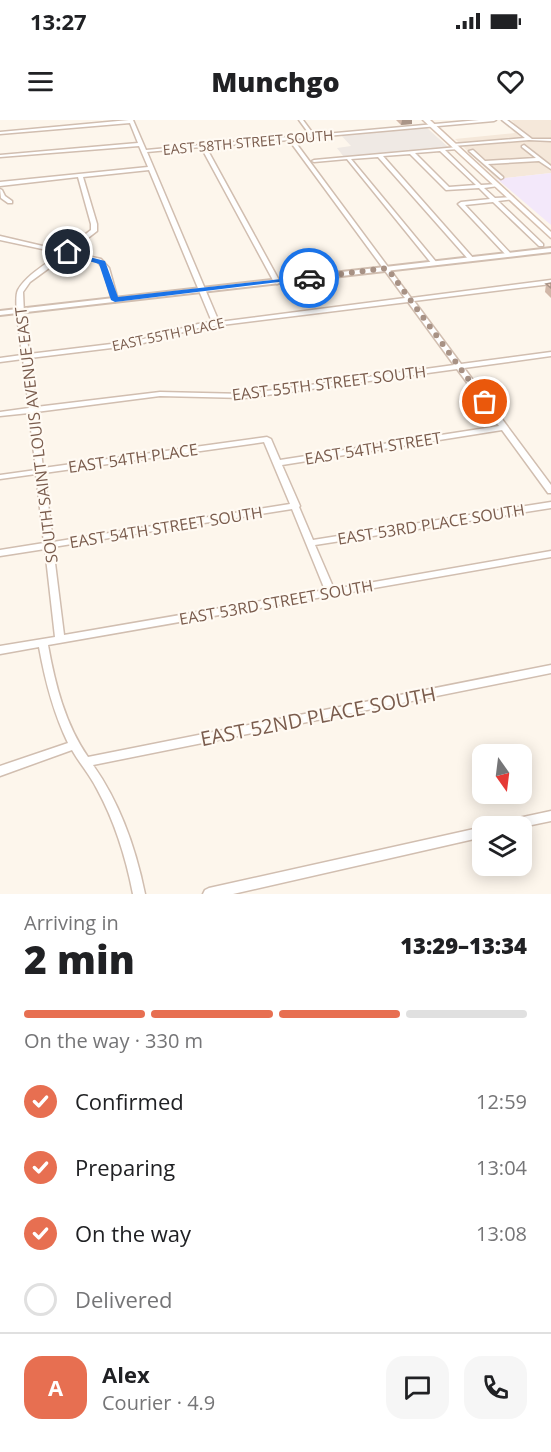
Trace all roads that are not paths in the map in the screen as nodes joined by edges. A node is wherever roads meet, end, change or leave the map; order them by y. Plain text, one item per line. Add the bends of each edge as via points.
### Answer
1 (301, 120) edge
2 (494, 120) edge
3 (504, 120) edge
4 (131, 121) edge
5 (429, 123) edge
6 (0, 132) edge
7 (314, 136) junction
8 (290, 138) junction
9 (529, 139) junction
10 (551, 140) edge
11 (544, 141) junction
12 (141, 144) junction
13 (203, 146) junction
14 (455, 146) junction
15 (524, 146) dead end
16 (551, 146) edge
17 (441, 149) junction
18 (145, 151) junction
19 (471, 151) dead end
20 (411, 152) junction
21 (379, 155) junction
22 (0, 156) edge
23 (348, 158) junction
24 (540, 159) junction
25 (314, 161) dead end
26 (485, 164) junction
27 (474, 165) junction
28 (152, 168) junction
29 (551, 168) edge
30 (80, 175) junction
31 (498, 181) junction
32 (0, 184) edge
33 (479, 186) junction
34 (0, 191) edge
35 (511, 198) junction
36 (494, 200) junction
37 (10, 202) dead end
38 (551, 236) edge
39 (0, 238) edge
40 (541, 244) dead end
41 (551, 250) edge
42 (68, 252) junction
43 (509, 255) junction
44 (471, 259) junction
45 (434, 263) junction
46 (387, 268) junction
47 (276, 282) junction
48 (551, 282) edge
49 (203, 290) junction
50 (115, 300) junction
51 (411, 300) junction
52 (21, 311) junction
53 (0, 313) edge
54 (216, 323) junction
55 (551, 354) edge
56 (27, 357) junction
57 (0, 360) edge
58 (459, 366) junction
59 (33, 410) junction
60 (0, 414) edge
61 (504, 428) junction
62 (267, 439) joint
63 (277, 463) junction
64 (40, 471) junction
65 (0, 477) edge
66 (551, 491) edge
67 (551, 505) edge
68 (296, 507) junction
69 (312, 543) junction
70 (49, 545) junction
71 (0, 553) edge
72 (551, 554) edge
73 (332, 593) junction
74 (60, 640) junction
75 (43, 643) junction
76 (0, 650) edge
77 (551, 669) edge
78 (74, 745) junction
79 (86, 762) junction
80 (0, 771) edge
81 (551, 816) edge
82 (532, 820) edge
83 (472, 834) edge
84 (139, 894) edge
85 (209, 894) edge

1 - 7 street
2 - 5 street, EAST 58TH STREET SOUTH
3 - 9 street
4 - 6 street
4 - 12 street
5 - 7 street, EAST 58TH STREET SOUTH
5 - 14 main road
7 - 8 street, EAST 58TH STREET SOUTH
8 - 13 street, EAST 58TH STREET SOUTH
8 - 46 street
9 - 11 street
9 - 14 street
10 - 11 street
11 - 16 street
12 - 18 street
12 - 22 street
13 - 18 street, EAST 58TH STREET SOUTH
13 - 47 street
14 - 17 street
14 - 27 main road
15 - 24 street
17 - 20 street
17 - 33 street
18 - 28 street
19 - 26 street
20 - 21 street
20 - 33 street via 448,189
21 - 23 street
21 - 44 street
23 - 25 street
23 - 45 street
24 - 26 street
24 - 29 street
26 - 27 street
26 - 31 street
27 - 31 main road
28 - 30 street, EAST 58TH STREET SOUTH
28 - 49 street
30 - 32 street, EAST 58TH STREET SOUTH
30 - 42 street, SOUTH SAINT LOUIS AVENUE EAST via 94,229
31 - 33 street
31 - 35 main road
33 - 36 street
34 - 37 street
35 - 36 street
35 - 38 main road
36 - 40 street
36 - 43 street via 461,204
39 - 42 street
41 - 43 street
42 - 50 street via 102,262
42 - 52 street, SOUTH SAINT LOUIS AVENUE EAST via 24,285 20,292
43 - 44 street
44 - 45 street
45 - 46 street
46 - 47 street
46 - 51 street
47 - 49 street
48 - 51 street, EAST 55TH PLACE
49 - 50 street
49 - 54 street
50 - 52 street
51 - 54 street, EAST 55TH PLACE
51 - 58 street
52 - 53 street
52 - 56 street, SOUTH SAINT LOUIS AVENUE EAST
54 - 56 street, EAST 55TH PLACE via 136,343
55 - 58 street, EAST 55TH STREET SOUTH
56 - 57 street, EAST 55TH PLACE
56 - 59 street, SOUTH SAINT LOUIS AVENUE EAST
58 - 59 street, EAST 55TH STREET SOUTH via 245,396 160,394
58 - 61 street
59 - 60 street, EAST 55TH STREET SOUTH
59 - 64 street, SOUTH SAINT LOUIS AVENUE EAST
61 - 63 street, EAST 54TH STREET
61 - 66 street
62 - 63 street
62 - 64 street, EAST 54TH PLACE
63 - 68 street
64 - 65 street, EAST 54TH PLACE
64 - 70 street, SOUTH SAINT LOUIS AVENUE EAST
67 - 69 street, EAST 53RD PLACE SOUTH
68 - 69 street
68 - 70 street, EAST 54TH STREET SOUTH
69 - 73 street
70 - 71 street, EAST 54TH STREET SOUTH
70 - 74 street, SOUTH SAINT LOUIS AVENUE EAST
72 - 73 street, EAST 53RD STREET SOUTH
73 - 74 street, EAST 53RD STREET SOUTH
74 - 75 street, EAST 53RD STREET SOUTH
75 - 76 street, EAST 53RD STREET SOUTH
75 - 78 street via 56,704
77 - 79 street, EAST 52ND PLACE SOUTH
78 - 79 street
78 - 80 street
79 - 84 street via 114,812
81 - 82 street
83 - 85 street

